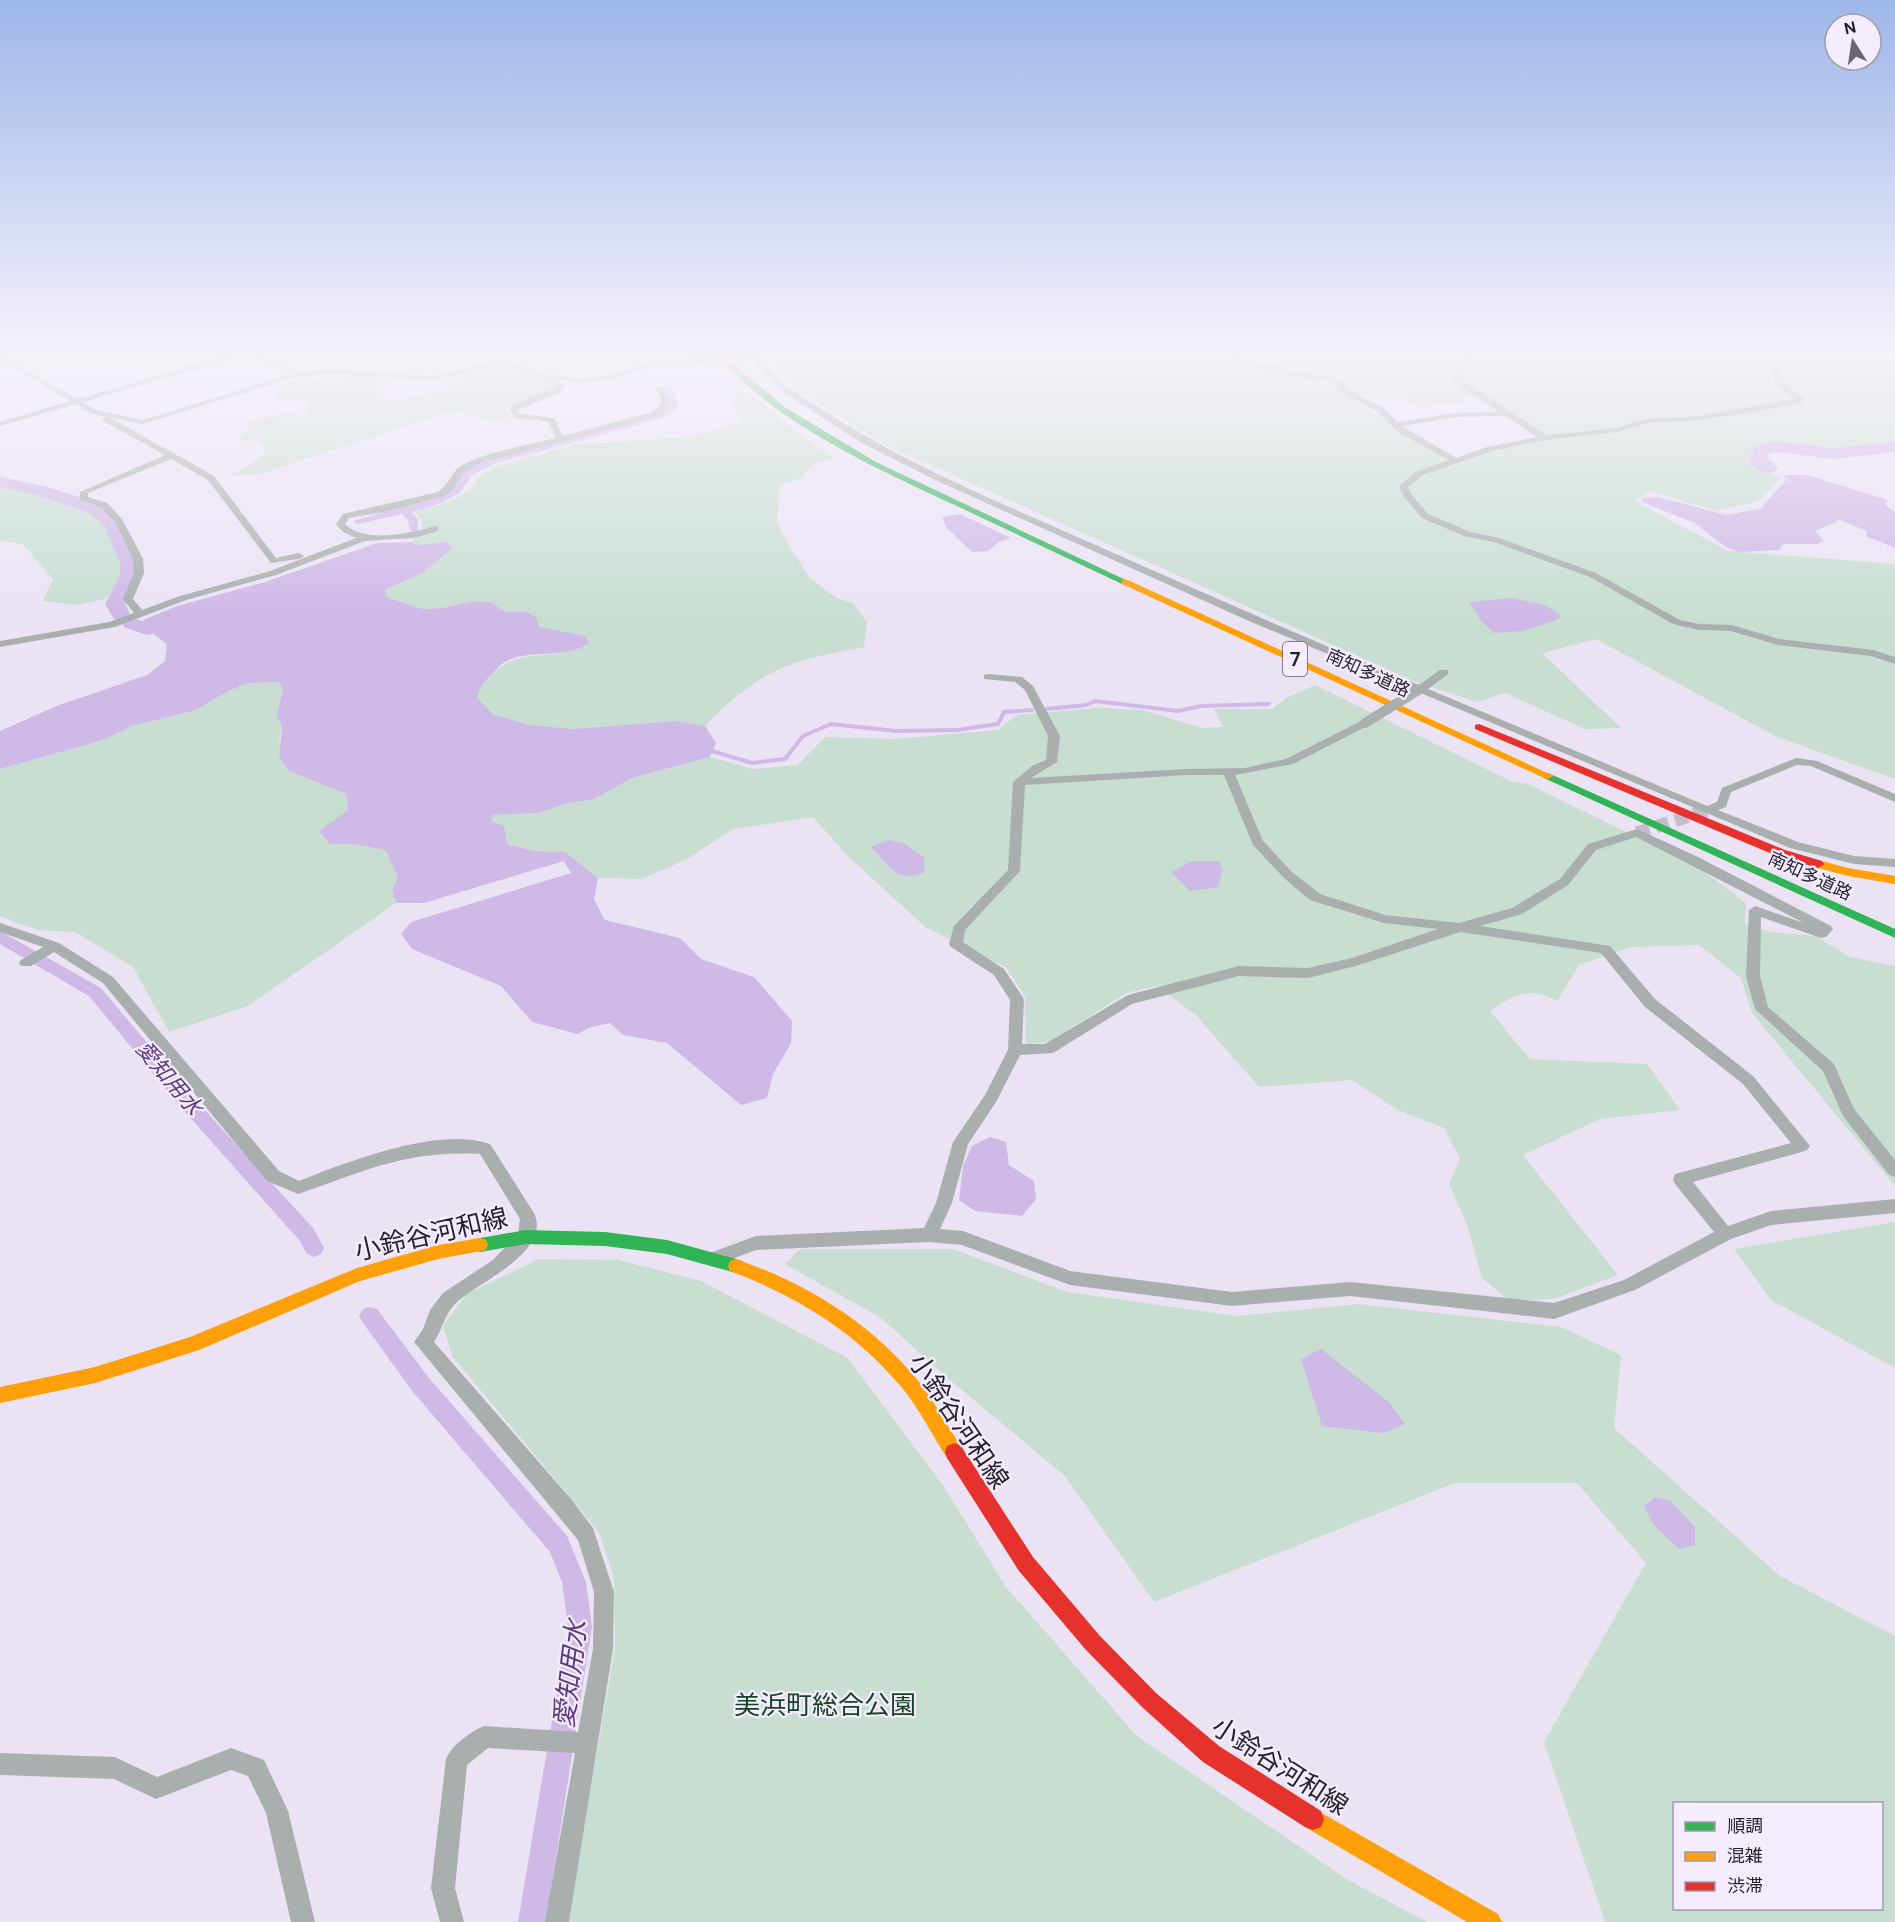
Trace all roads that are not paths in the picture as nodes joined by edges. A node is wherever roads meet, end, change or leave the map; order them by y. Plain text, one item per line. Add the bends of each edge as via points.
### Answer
1 (141, 440) edge
2 (560, 440) edge
3 (832, 440) edge
4 (851, 440) edge
5 (863, 440) edge
6 (1419, 440) edge
7 (1536, 440) edge
8 (170, 456) junction
9 (1456, 461) junction
10 (435, 529) dead end
11 (364, 538) junction
12 (345, 546) junction
13 (139, 613) junction
14 (0, 644) edge
15 (1895, 661) edge
16 (1444, 672) dead end
17 (988, 677) dead end
18 (1420, 689) junction
19 (1370, 694) junction
20 (1467, 726) junction
21 (1228, 771) junction
22 (1019, 782) junction
23 (1895, 798) edge
24 (1707, 810) junction
25 (1895, 863) edge
26 (1895, 880) edge
27 (1895, 920) edge
28 (0, 927) edge
29 (1459, 927) junction
30 (1846, 927) dead end
31 (1895, 934) edge
32 (51, 948) junction
33 (26, 963) dead end
34 (1015, 1050) junction
35 (1895, 1171) edge
36 (1895, 1206) edge
37 (1725, 1234) junction
38 (929, 1235) junction
39 (526, 1237) junction
40 (713, 1259) junction
41 (0, 1395) edge
42 (586, 1743) junction
43 (0, 1764) edge
44 (303, 1922) edge
45 (452, 1922) edge
46 (557, 1922) edge
47 (1490, 1922) edge

1 - 8 street
2 - 11 street via 477,461 460,470 450,488 441,494 346,516 340,524
3 - 19 main road, 南知多道路 / 7 via 873,464
4 - 20 main road, 南知多道路 / 7 via 970,502
5 - 18 street via 938,478 1253,619
6 - 9 street
7 - 9 street
8 - 12 street via 212,478 274,561
8 - 13 street via 84,492 83,498 104,505 119,521 138,559 139,573 128,599
9 - 15 street via 1420,473 1403,486 1425,516 1467,534 1496,540 1593,575 1677,622 1732,628 1778,642 1873,653
10 - 11 street via 414,535
11 - 12 street
12 - 13 street via 273,573
13 - 14 street via 111,625
16 - 18 street
17 - 22 street via 1018,679 1029,688 1054,736 1051,762
18 - 21 street, bridge via 1289,762
18 - 24 street
19 - 30 main road via 1382,705 1701,854
19 - 31 main road, 南知多道路 / 7
20 - 26 main road via 1480,727 1781,853 1848,872
20 - 27 main road, 南知多道路 / 7
21 - 22 street
21 - 29 street via 1257,842 1288,876 1315,897 1384,919
22 - 34 street via 1014,871 959,929 956,944 999,972 1017,1000
23 - 24 street via 1813,763 1796,761 1726,790 1722,804
24 - 25 street via 1794,844 1854,860
28 - 32 street
29 - 34 street via 1308,973 1239,971 1128,1000 1048,1049
29 - 35 street via 1516,911 1564,882 1592,847 1636,833 1826,929 1821,934 1755,910 1753,976 1762,1009 1829,1068 1848,1112
29 - 37 street via 1605,949 1650,1003 1748,1080 1802,1146 1681,1179
32 - 33 street
32 - 39 street via 108,980 273,1176 298,1188 377,1157 455,1145 485,1148 528,1218
34 - 38 street via 992,1098 961,1142 944,1203
36 - 37 street via 1771,1218
37 - 38 street via 1629,1285 1554,1311 1350,1289 1232,1299 1070,1278 963,1238
38 - 40 street via 756,1243
39 - 40 main road, 小鈴谷河和線 via 605,1239 667,1247
39 - 41 main road, 小鈴谷河和線 via 397,1263 347,1279 193,1344 95,1375
39 - 42 street via 499,1265 448,1298 423,1342 586,1535 604,1592 605,1617
40 - 47 main road, 小鈴谷河和線 via 765,1276 836,1315 883,1354 910,1384 1026,1564 1093,1643 1211,1754
42 - 45 street via 484,1737 457,1759 443,1888
42 - 46 street
43 - 44 street via 115,1768 156,1788 231,1758 256,1768 277,1811

